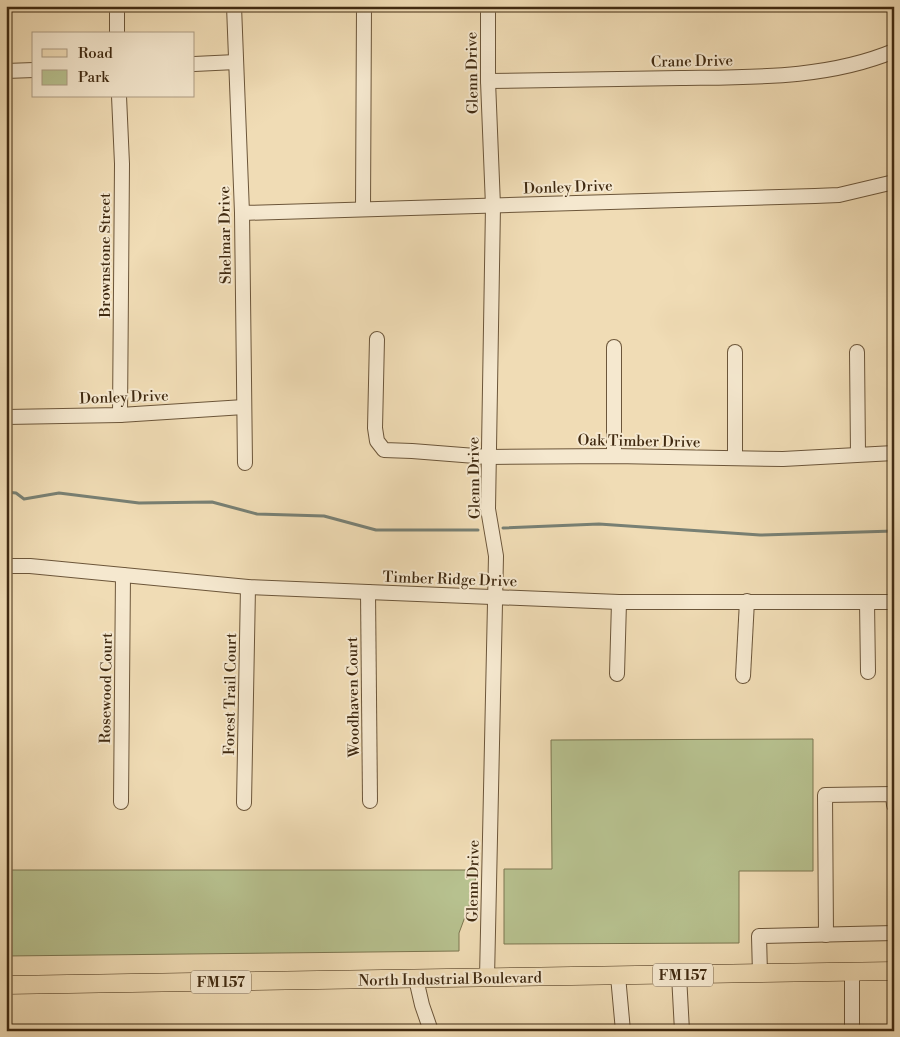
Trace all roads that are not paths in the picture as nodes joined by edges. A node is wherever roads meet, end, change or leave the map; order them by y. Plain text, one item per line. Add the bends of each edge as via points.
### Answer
1 (117, 6) edge
2 (234, 6) edge
3 (364, 6) edge
4 (488, 6) edge
5 (117, 32) edge
6 (894, 51) edge
7 (236, 62) junction
8 (195, 64) edge
9 (32, 70) edge
10 (6, 71) edge
11 (488, 81) junction
12 (119, 98) edge
13 (894, 182) edge
14 (493, 206) junction
15 (363, 209) junction
16 (242, 213) junction
17 (377, 339) dead end
18 (614, 346) dead end
19 (735, 352) dead end
20 (856, 352) dead end
21 (244, 408) junction
22 (120, 415) junction
23 (6, 417) edge
24 (894, 453) edge
25 (858, 454) junction
26 (614, 456) junction
27 (488, 457) junction
28 (735, 458) junction
29 (245, 463) dead end
30 (6, 566) edge
31 (123, 575) junction
32 (248, 587) junction
33 (368, 592) junction
34 (495, 596) junction
35 (746, 601) junction
36 (619, 602) junction
37 (867, 602) junction
38 (894, 602) edge
39 (868, 672) dead end
40 (617, 674) dead end
41 (744, 676) dead end
42 (370, 801) dead end
43 (121, 802) dead end
44 (244, 803) dead end
45 (894, 805) edge
46 (894, 933) edge
47 (826, 935) junction
48 (894, 971) edge
49 (852, 972) junction
50 (760, 974) junction
51 (679, 975) junction
52 (618, 976) junction
53 (487, 978) junction
54 (416, 979) junction
55 (6, 985) edge
56 (431, 1031) edge
57 (623, 1031) edge
58 (682, 1031) edge
59 (852, 1031) edge

1 - 5 street
2 - 7 street, Shelmar Drive
3 - 15 street
4 - 11 street, Glenn Drive
6 - 11 street, Crane Drive via 860,64 800,74
7 - 8 street
7 - 16 street, Shelmar Drive
9 - 10 street
11 - 14 street, Glenn Drive
12 - 22 street, Brownstone Street via 122,164
13 - 14 street, Donley Drive via 839,195
14 - 15 street, Donley Drive
14 - 27 street, Glenn Drive
15 - 16 street, Donley Drive
16 - 21 street, Shelmar Drive
17 - 27 street, Oak Timber Drive via 375,428 377,441 384,450
18 - 26 street
19 - 28 street
20 - 25 street
21 - 22 street, Donley Drive
21 - 29 street, Shelmar Drive
22 - 23 street, Donley Drive
24 - 25 street, Oak Timber Drive
25 - 28 street, Oak Timber Drive via 783,459
26 - 27 street, Oak Timber Drive
26 - 28 street, Oak Timber Drive
27 - 34 street, Glenn Drive via 488,509 496,556
30 - 31 street, Timber Ridge Drive
31 - 32 street, Timber Ridge Drive
31 - 43 street, Rosewood Court
32 - 33 street, Timber Ridge Drive
32 - 44 street, Forest Trail Court
33 - 34 street, Timber Ridge Drive
33 - 42 street, Woodhaven Court
34 - 36 street, Timber Ridge Drive
34 - 53 street, Glenn Drive
35 - 36 street, Timber Ridge Drive
35 - 37 street, Timber Ridge Drive
35 - 41 street
36 - 40 street
37 - 38 street, Timber Ridge Drive
37 - 39 street
45 - 47 street via 893,794 825,795
46 - 47 street
47 - 50 street via 759,936
48 - 49 main road, North Industrial Boulevard / FM 157
49 - 50 main road, North Industrial Boulevard / FM 157
49 - 59 street
50 - 51 main road, North Industrial Boulevard / FM 157
51 - 52 main road, North Industrial Boulevard / FM 157
51 - 58 street
52 - 53 main road, North Industrial Boulevard / FM 157
52 - 57 street
53 - 54 main road, North Industrial Boulevard / FM 157
54 - 55 main road, North Industrial Boulevard / FM 157
54 - 56 street

